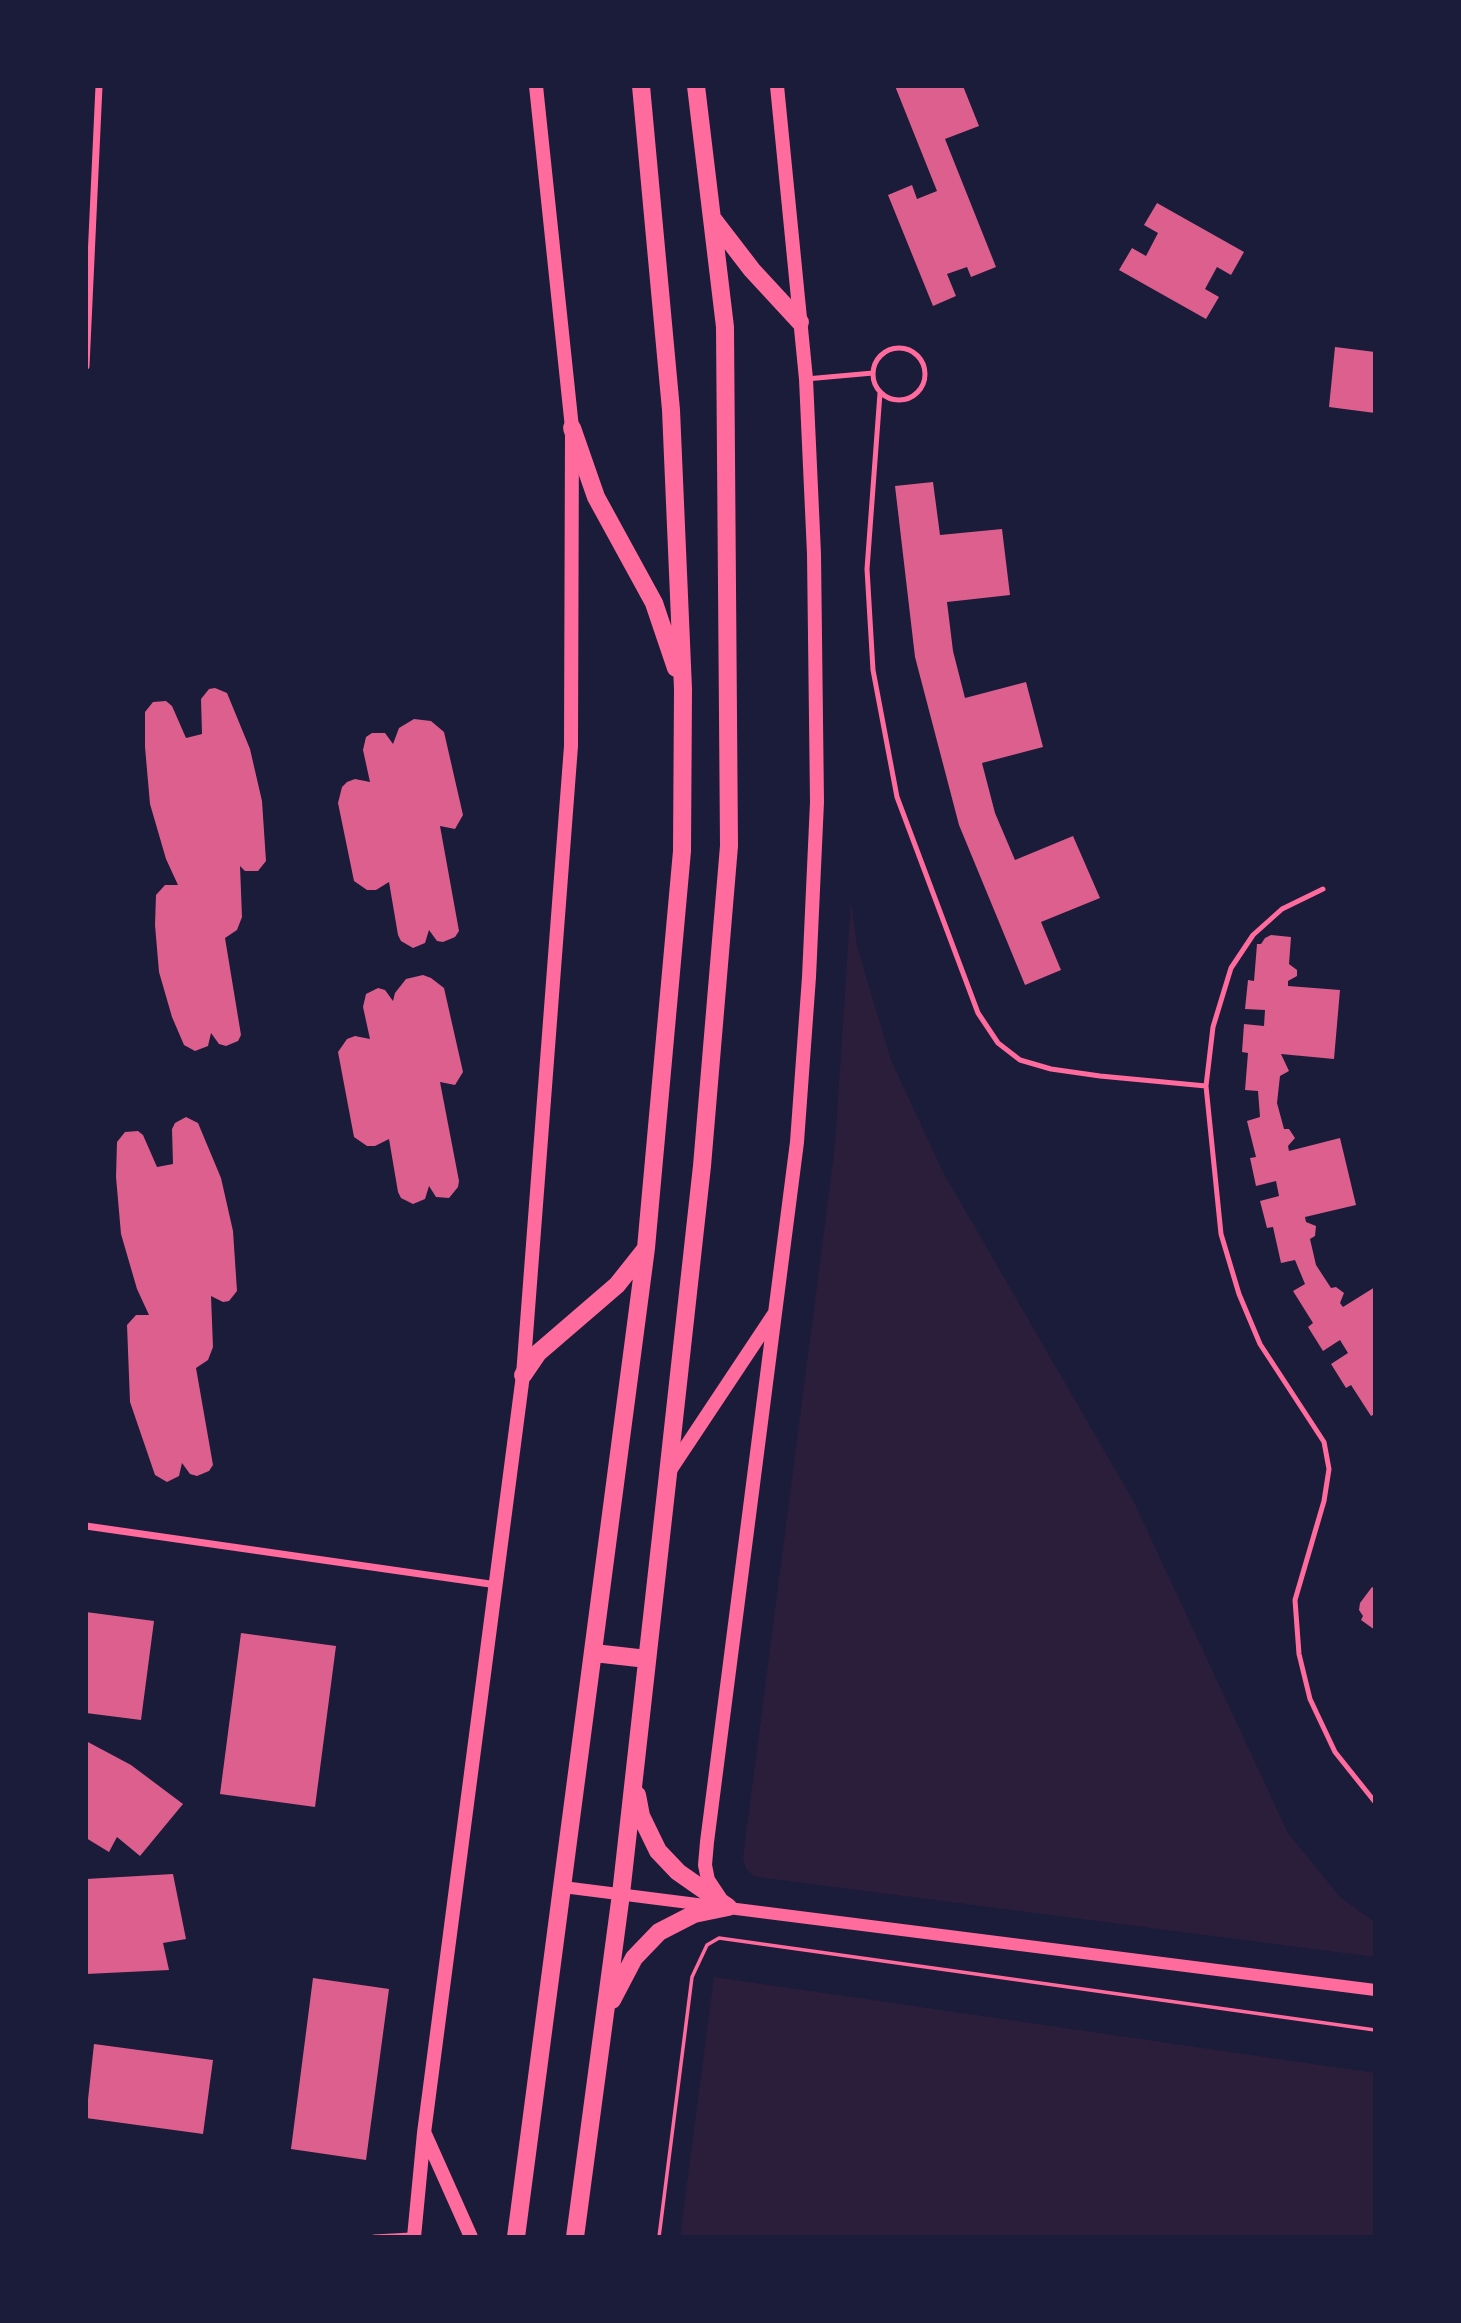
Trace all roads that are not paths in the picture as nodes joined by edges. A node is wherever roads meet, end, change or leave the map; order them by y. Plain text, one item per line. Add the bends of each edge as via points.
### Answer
1 (99, 86) edge
2 (536, 86) edge
3 (641, 86) edge
4 (696, 86) edge
5 (777, 86) edge
6 (710, 216) junction
7 (800, 322) junction
8 (86, 366) edge
9 (873, 373) junction
10 (806, 379) junction
11 (880, 393) junction
12 (572, 428) junction
13 (683, 689) junction
14 (1323, 889) dead end
15 (1206, 1086) junction
16 (646, 1248) junction
17 (777, 1310) junction
18 (523, 1375) junction
19 (668, 1474) junction
20 (86, 1527) edge
21 (498, 1585) junction
22 (594, 1653) junction
23 (647, 1659) junction
24 (634, 1777) junction
25 (1375, 1802) edge
26 (564, 1887) junction
27 (621, 1894) junction
28 (727, 1907) junction
29 (1375, 1990) edge
30 (604, 2021) junction
31 (424, 2133) junction
32 (414, 2236) edge
33 (374, 2237) edge
34 (471, 2237) edge
35 (516, 2237) edge
36 (575, 2237) edge

1 - 8 street
2 - 12 main road
3 - 13 main road via 671,410
4 - 6 main road
5 - 7 main road
6 - 7 main road
6 - 19 main road via 724,327 729,846 702,1166
7 - 10 main road
9 - 10 lane
9 - 11 lane
9 - 11 lane via 877,359 890,349 908,350 923,364 923,383 911,397 895,400
10 - 17 main road via 817,802 797,1142
11 - 15 lane via 867,569 873,670 897,797 978,1013 998,1043 1020,1060 1100,1076
12 - 13 main road via 596,497 654,603
12 - 18 main road via 571,746
13 - 16 main road via 681,851
14 - 15 lane via 1282,909 1253,935 1231,968 1213,1027
15 - 25 lane via 1221,1234 1239,1294 1260,1344 1324,1442 1329,1469 1295,1600 1298,1654 1310,1699 1335,1752
16 - 18 main road via 617,1286 538,1353
16 - 22 main road
17 - 19 main road
17 - 28 main road via 706,1853 708,1880
18 - 21 main road
19 - 23 main road
20 - 21 street
21 - 31 main road
22 - 23 main road
22 - 26 main road
23 - 24 main road
24 - 27 main road
24 - 28 main road via 641,1816 658,1851 678,1872
26 - 27 street
26 - 35 main road
27 - 28 street
27 - 30 main road
28 - 29 street
28 - 30 main road via 695,1914 659,1932 634,1958
30 - 36 main road
31 - 32 main road
31 - 34 main road
32 - 33 lane

